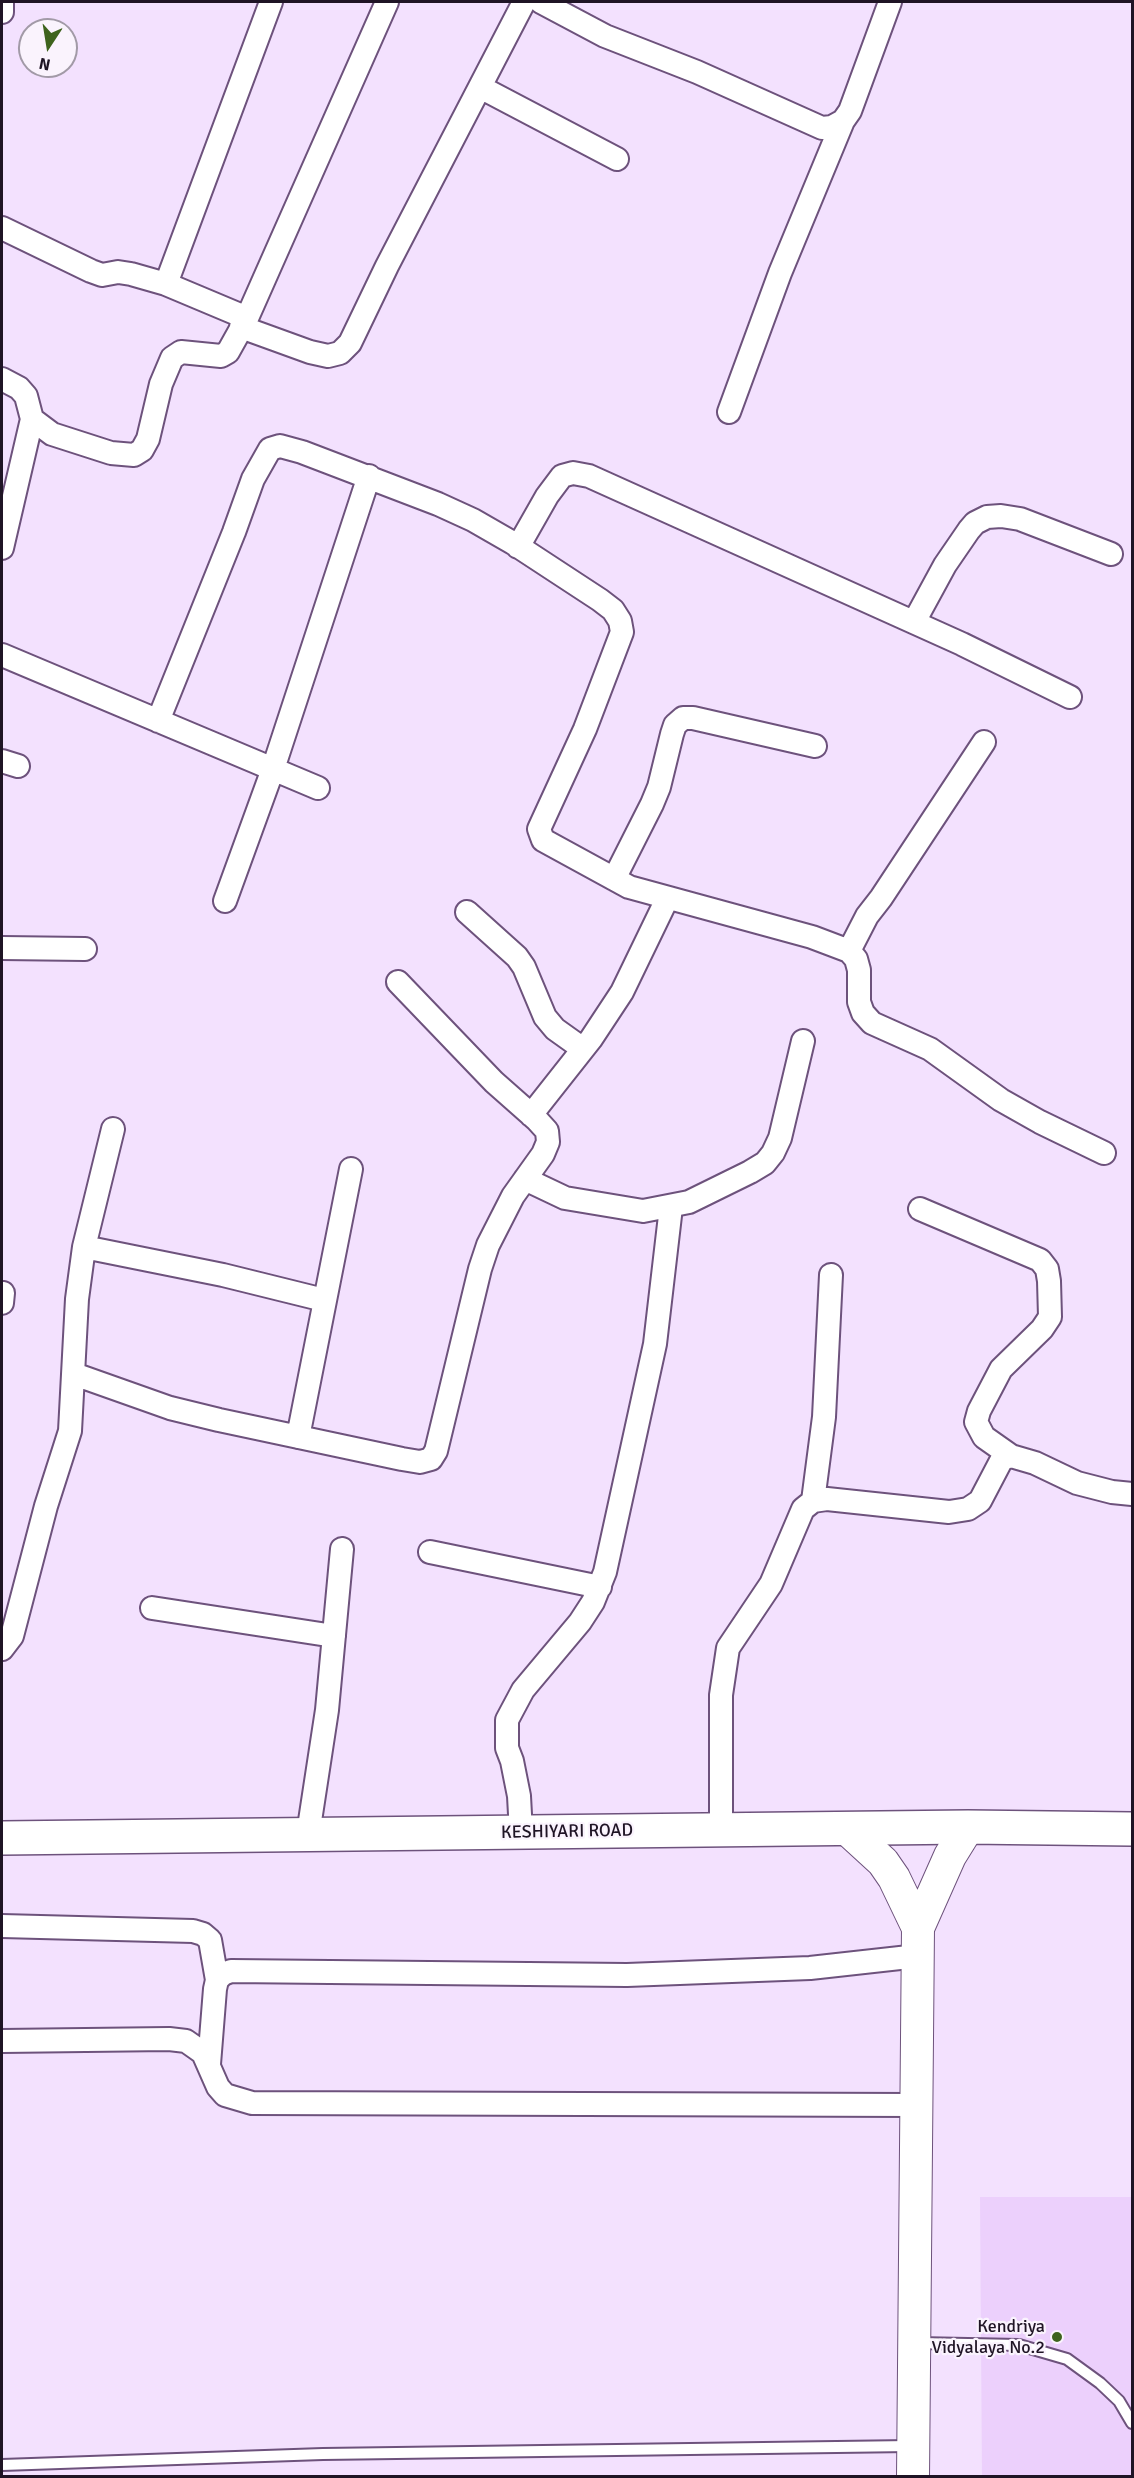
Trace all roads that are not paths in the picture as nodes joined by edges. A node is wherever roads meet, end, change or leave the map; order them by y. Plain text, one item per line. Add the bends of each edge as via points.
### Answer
1 (2, 2) edge
2 (272, 2) edge
3 (387, 2) edge
4 (524, 2) edge
5 (540, 2) edge
6 (890, 2) edge
7 (2, 12) edge
8 (480, 87) junction
9 (843, 122) junction
10 (617, 159) dead end
11 (2, 228) edge
12 (166, 284) junction
13 (244, 323) junction
14 (2, 379) edge
15 (729, 412) dead end
16 (32, 418) junction
17 (369, 476) junction
18 (518, 547) junction
19 (2, 548) edge
20 (1111, 554) dead end
21 (914, 622) junction
22 (2, 655) edge
23 (1070, 697) dead end
24 (158, 721) junction
25 (984, 742) dead end
26 (815, 746) dead end
27 (273, 769) junction
28 (318, 788) dead end
29 (614, 879) junction
30 (667, 899) junction
31 (225, 901) dead end
32 (466, 912) dead end
33 (2, 948) edge
34 (85, 950) dead end
35 (849, 951) junction
36 (398, 982) dead end
37 (803, 1041) dead end
38 (583, 1049) junction
39 (531, 1115) junction
40 (113, 1129) dead end
41 (1104, 1153) dead end
42 (351, 1169) dead end
43 (525, 1179) junction
44 (671, 1207) junction
45 (920, 1209) dead end
46 (84, 1247) junction
47 (831, 1275) dead end
48 (324, 1300) junction
49 (74, 1374) junction
50 (297, 1437) junction
51 (1011, 1456) junction
52 (1132, 1494) edge
53 (813, 1501) junction
54 (342, 1549) dead end
55 (430, 1552) dead end
56 (600, 1587) junction
57 (152, 1608) dead end
58 (334, 1636) junction
59 (2, 1649) edge
60 (968, 1827) junction
61 (847, 1829) junction
62 (1132, 1829) edge
63 (721, 1830) junction
64 (521, 1833) junction
65 (308, 1834) junction
66 (2, 1838) edge
67 (2, 1926) edge
68 (918, 1942) junction
69 (217, 1980) junction
70 (2, 2041) edge
71 (209, 2064) junction
72 (917, 2105) junction
73 (914, 2343) junction
74 (1132, 2422) edge
75 (913, 2446) junction
76 (2, 2465) edge
77 (913, 2476) edge

1 - 7 street
2 - 12 street
3 - 13 street
4 - 8 street
5 - 9 street via 605,36 822,128
6 - 9 street
8 - 10 street
8 - 13 street via 350,343 340,354 310,352
9 - 15 street via 780,273
11 - 12 street via 102,275 118,272
12 - 13 street
13 - 16 street via 228,352 221,356 181,352 172,358 161,384 148,439 134,455 111,453 52,434
14 - 16 street via 26,396
16 - 19 street
17 - 18 street via 473,520
17 - 24 street via 280,446 270,449 253,478
17 - 27 street
18 - 21 street via 547,496 562,476 573,472
18 - 29 street via 600,600 620,621 622,632 585,729 539,830 551,846
20 - 21 street via 1020,519 987,517 969,530
21 - 23 street
22 - 24 street
24 - 27 street
25 - 35 street via 867,916
26 - 29 street via 683,718 675,725 652,804
27 - 28 street
27 - 31 street
29 - 30 street
30 - 35 street via 812,937
30 - 38 street via 622,992
32 - 38 street via 518,957 545,1017
33 - 34 street
35 - 41 street via 859,970 859,1002 872,1023 930,1048 1001,1100
36 - 39 street
37 - 44 street via 773,1153 750,1172
38 - 39 street
39 - 43 street via 547,1131 549,1142
40 - 46 street
42 - 48 street
43 - 44 street via 549,1192 589,1203 643,1211
43 - 50 street via 495,1229 480,1269 456,1376 431,1459 420,1462
44 - 56 street via 655,1344
45 - 51 street via 1040,1260 1047,1269 1050,1317 1001,1369 976,1422 984,1437
46 - 48 street
46 - 49 street
47 - 53 street via 824,1417
48 - 50 street
49 - 50 street via 170,1408
49 - 59 street via 70,1431 36,1539 12,1636
51 - 52 street via 1077,1484
51 - 53 street via 1002,1459 980,1500 968,1509 949,1512 827,1499
53 - 63 street via 803,1509 771,1584 728,1648 721,1695
54 - 58 street
55 - 56 street
56 - 64 street via 580,1622 523,1690 507,1720 507,1748 518,1787
57 - 58 street
58 - 65 street
60 - 61 main road, KESHIYARI ROAD
60 - 62 main road, KESHIYARI ROAD
60 - 68 street via 950,1856
61 - 63 main road, KESHIYARI ROAD
61 - 68 street via 889,1870
63 - 64 main road, KESHIYARI ROAD
64 - 65 main road, KESHIYARI ROAD
65 - 66 main road, KESHIYARI ROAD
67 - 69 street via 193,1931 210,1940
68 - 69 street via 810,1968 627,1975 242,1970 223,1974
68 - 72 street
69 - 71 street
70 - 71 street via 169,2039 186,2041 203,2052
71 - 72 street via 225,2095 252,2103
72 - 73 street
73 - 74 lane via 992,2343 1052,2353 1067,2359 1100,2384 1119,2401
73 - 75 street
75 - 76 lane via 323,2454
75 - 77 street

